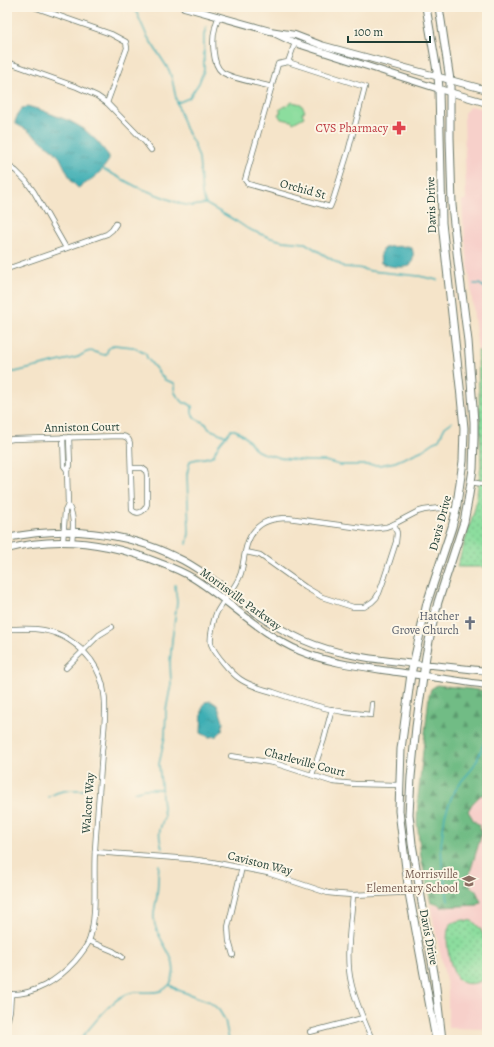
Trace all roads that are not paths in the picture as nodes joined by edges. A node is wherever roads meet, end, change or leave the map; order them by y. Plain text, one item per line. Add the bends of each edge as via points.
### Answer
1 (34, 7) edge
2 (184, 7) edge
3 (426, 7) edge
4 (439, 7) edge
5 (219, 16) junction
6 (270, 31) junction
7 (295, 43) junction
8 (7, 62) edge
9 (288, 62) junction
10 (438, 77) junction
11 (450, 80) junction
12 (272, 87) junction
13 (439, 89) junction
14 (487, 90) edge
15 (451, 92) junction
16 (107, 102) junction
17 (487, 103) edge
18 (151, 150) dead end
19 (7, 165) edge
20 (116, 224) dead end
21 (66, 248) junction
22 (7, 269) edge
23 (63, 437) junction
24 (69, 437) junction
25 (7, 440) edge
26 (131, 468) junction
27 (67, 470) junction
28 (471, 482) junction
29 (487, 485) edge
30 (68, 505) junction
31 (456, 511) junction
32 (394, 524) junction
33 (64, 532) junction
34 (73, 532) junction
35 (7, 538) edge
36 (63, 542) junction
37 (72, 542) junction
38 (7, 549) edge
39 (246, 552) junction
40 (231, 592) junction
41 (224, 600) junction
42 (112, 627) dead end
43 (7, 628) edge
44 (83, 650) junction
45 (413, 664) junction
46 (424, 665) junction
47 (66, 668) dead end
48 (487, 671) edge
49 (411, 674) junction
50 (422, 676) junction
51 (487, 685) edge
52 (372, 704) dead end
53 (332, 709) junction
54 (231, 756) dead end
55 (312, 775) junction
56 (399, 785) junction
57 (95, 852) junction
58 (242, 867) junction
59 (420, 892) junction
60 (409, 893) junction
61 (353, 896) junction
62 (89, 941) junction
63 (233, 956) dead end
64 (122, 957) dead end
65 (9, 994) edge
66 (363, 1018) junction
67 (8, 1019) dead end
68 (310, 1032) dead end
69 (372, 1040) edge
70 (436, 1040) edge
71 (442, 1040) edge

1 - 16 street via 111,34 126,42 127,48
2 - 5 main road
3 - 10 main road, Davis Drive
4 - 11 main road, Davis Drive
5 - 6 main road
5 - 12 street via 213,43 216,66 228,75
6 - 7 main road
6 - 10 main road via 295,35
7 - 9 street, Orchid St
7 - 13 main road
8 - 16 street via 91,92
9 - 12 street, Orchid St via 278,64
9 - 12 street, Orchid St via 365,87 330,207 248,184 245,180
10 - 11 main road
10 - 13 main road, Davis Drive
11 - 14 main road
11 - 15 main road, Davis Drive
13 - 15 main road
13 - 31 main road, Davis Drive via 442,223 464,428 463,465
15 - 17 main road
15 - 28 main road, Davis Drive via 452,205 468,341 474,422
16 - 18 street
19 - 21 street via 16,171 34,192
20 - 21 street via 107,234
21 - 22 street
23 - 24 street, Anniston Court
23 - 25 street, Anniston Court
23 - 27 street via 64,466
24 - 26 street, Anniston Court via 126,437 130,441
24 - 27 street via 70,466
26 - 26 street, Anniston Court via 142,468 146,471 147,504 140,513 132,510
27 - 30 street
28 - 29 street
28 - 46 main road, Davis Drive via 464,522 438,602
30 - 33 street via 65,511
30 - 34 street via 72,514
31 - 32 street via 439,508 424,510
31 - 45 main road, Davis Drive via 427,603
32 - 39 street via 368,529 278,518 266,521 254,530 247,543
32 - 39 street via 396,542 381,587 376,598 364,607 353,608 322,597 305,588 264,557
33 - 34 main road, Morrisville Parkway
33 - 35 main road, Morrisville Parkway
33 - 36 street
34 - 37 street
34 - 40 main road, Morrisville Parkway via 116,537 163,551 200,570
36 - 37 main road, Morrisville Parkway
36 - 38 main road, Morrisville Parkway via 37,543
37 - 41 main road, Morrisville Parkway via 123,550 146,558 193,577
39 - 40 street via 241,574
40 - 41 street
40 - 45 main road, Morrisville Parkway via 261,617 286,632 320,647 356,656
41 - 49 main road, Morrisville Parkway via 265,632 300,651 334,662
41 - 53 street via 216,614 211,644 233,674 256,687
42 - 44 street
43 - 44 street, Walcott Way via 48,631 68,639
44 - 47 street
44 - 57 street, Walcott Way via 98,671 105,694
45 - 46 main road, Morrisville Parkway
45 - 49 main road, Davis Drive
46 - 48 main road, Morrisville Parkway
46 - 50 main road, Davis Drive
49 - 50 main road, Morrisville Parkway
49 - 56 main road, Davis Drive
50 - 51 main road, Morrisville Parkway
50 - 59 main road, Davis Drive via 409,802 412,844
52 - 53 street via 371,715
53 - 55 street
54 - 55 street, Charleville Court via 274,763
55 - 56 street, Charleville Court via 344,783
56 - 60 main road, Davis Drive via 399,811
57 - 58 street, Caviston Way via 190,859
57 - 62 street, Walcott Way via 94,912
58 - 61 street, Caviston Way via 328,893
58 - 63 street via 228,927
59 - 60 street, Caviston Way
59 - 71 main road, Davis Drive via 435,979
60 - 61 street, Caviston Way
60 - 70 main road, Davis Drive
61 - 66 street via 349,971
62 - 64 street
62 - 65 street, Walcott Way via 76,961 53,982 31,991
65 - 67 street
66 - 68 street
66 - 69 street

